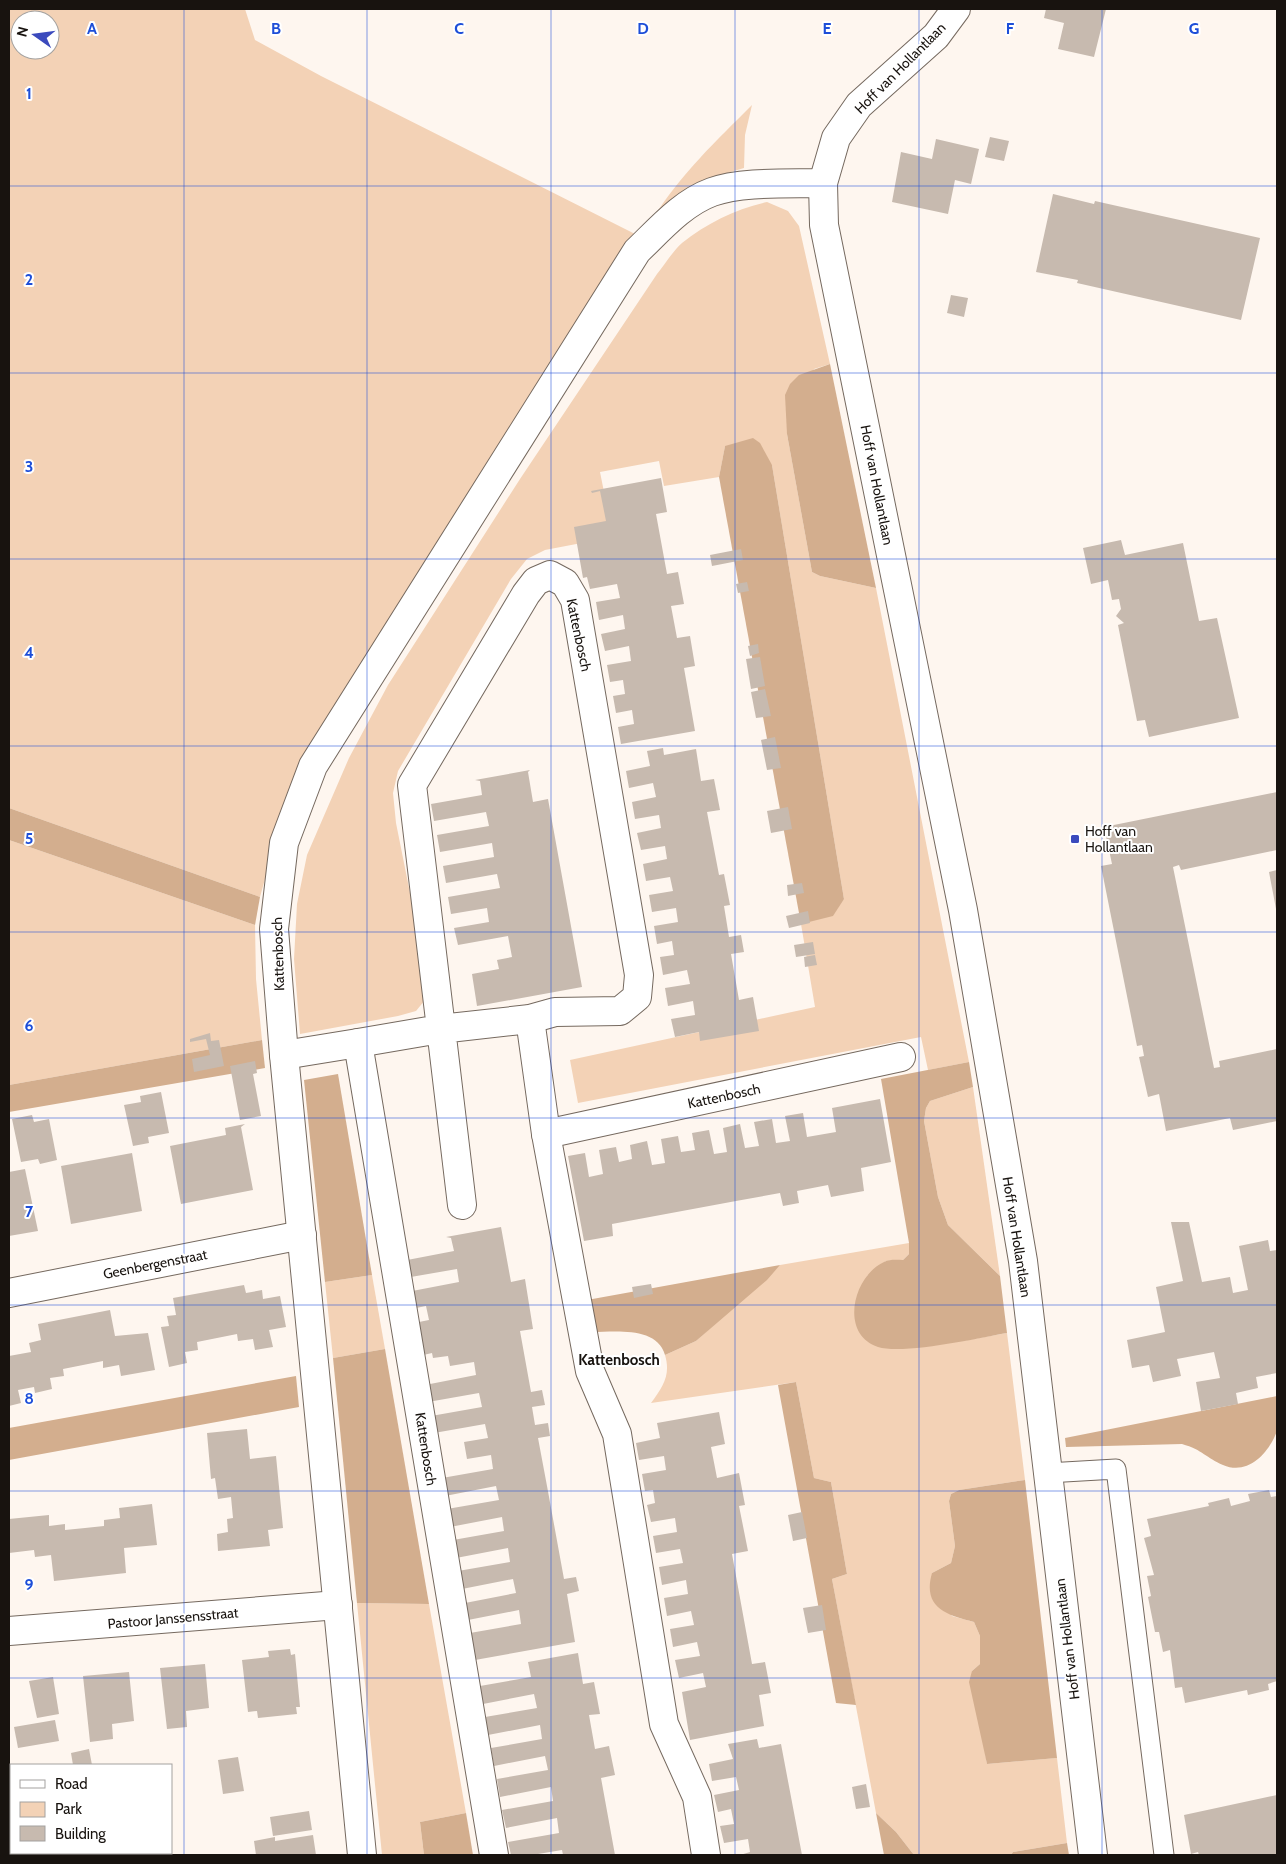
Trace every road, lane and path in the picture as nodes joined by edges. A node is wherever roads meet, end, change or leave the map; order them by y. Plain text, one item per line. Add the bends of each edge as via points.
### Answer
1 (956, 9) edge
2 (823, 183) junction
3 (530, 1019) junction
4 (440, 1029) junction
5 (358, 1043) junction
6 (284, 1054) junction
7 (901, 1057) dead end
8 (546, 1134) junction
9 (462, 1205) dead end
10 (302, 1235) junction
11 (9, 1293) edge
12 (1047, 1472) junction
13 (338, 1605) junction
14 (9, 1631) edge
15 (362, 1855) edge
16 (494, 1855) edge
17 (706, 1855) edge
18 (1093, 1855) edge
19 (1164, 1855) edge

1 - 2 street, Hoff van Hollantlaan via 936,36 859,105 836,138
2 - 6 street, Kattenbosch via 754,185 712,192 676,213 637,251 313,766 284,843 274,929
2 - 12 street, Hoff van Hollantlaan via 824,225 964,920 1023,1261
3 - 4 street, Kattenbosch
3 - 4 street, Kattenbosch via 555,1012 620,1011 637,997 639,975 575,600 565,583 550,575 536,581 526,594 412,785
3 - 8 street
4 - 5 street, Kattenbosch
4 - 9 street, Kattenbosch
5 - 6 street, Kattenbosch
5 - 16 street, Kattenbosch
6 - 10 street, Kattenbosch
7 - 8 street, Kattenbosch
8 - 17 street via 590,1371 617,1434 664,1724 697,1797
10 - 11 street, Geenbergenstraat
10 - 13 street, Kattenbosch
12 - 18 street, Hoff van Hollantlaan
12 - 19 lane via 1116,1469
13 - 14 street, Pastoor Janssensstraat
13 - 15 street, Kattenbosch

